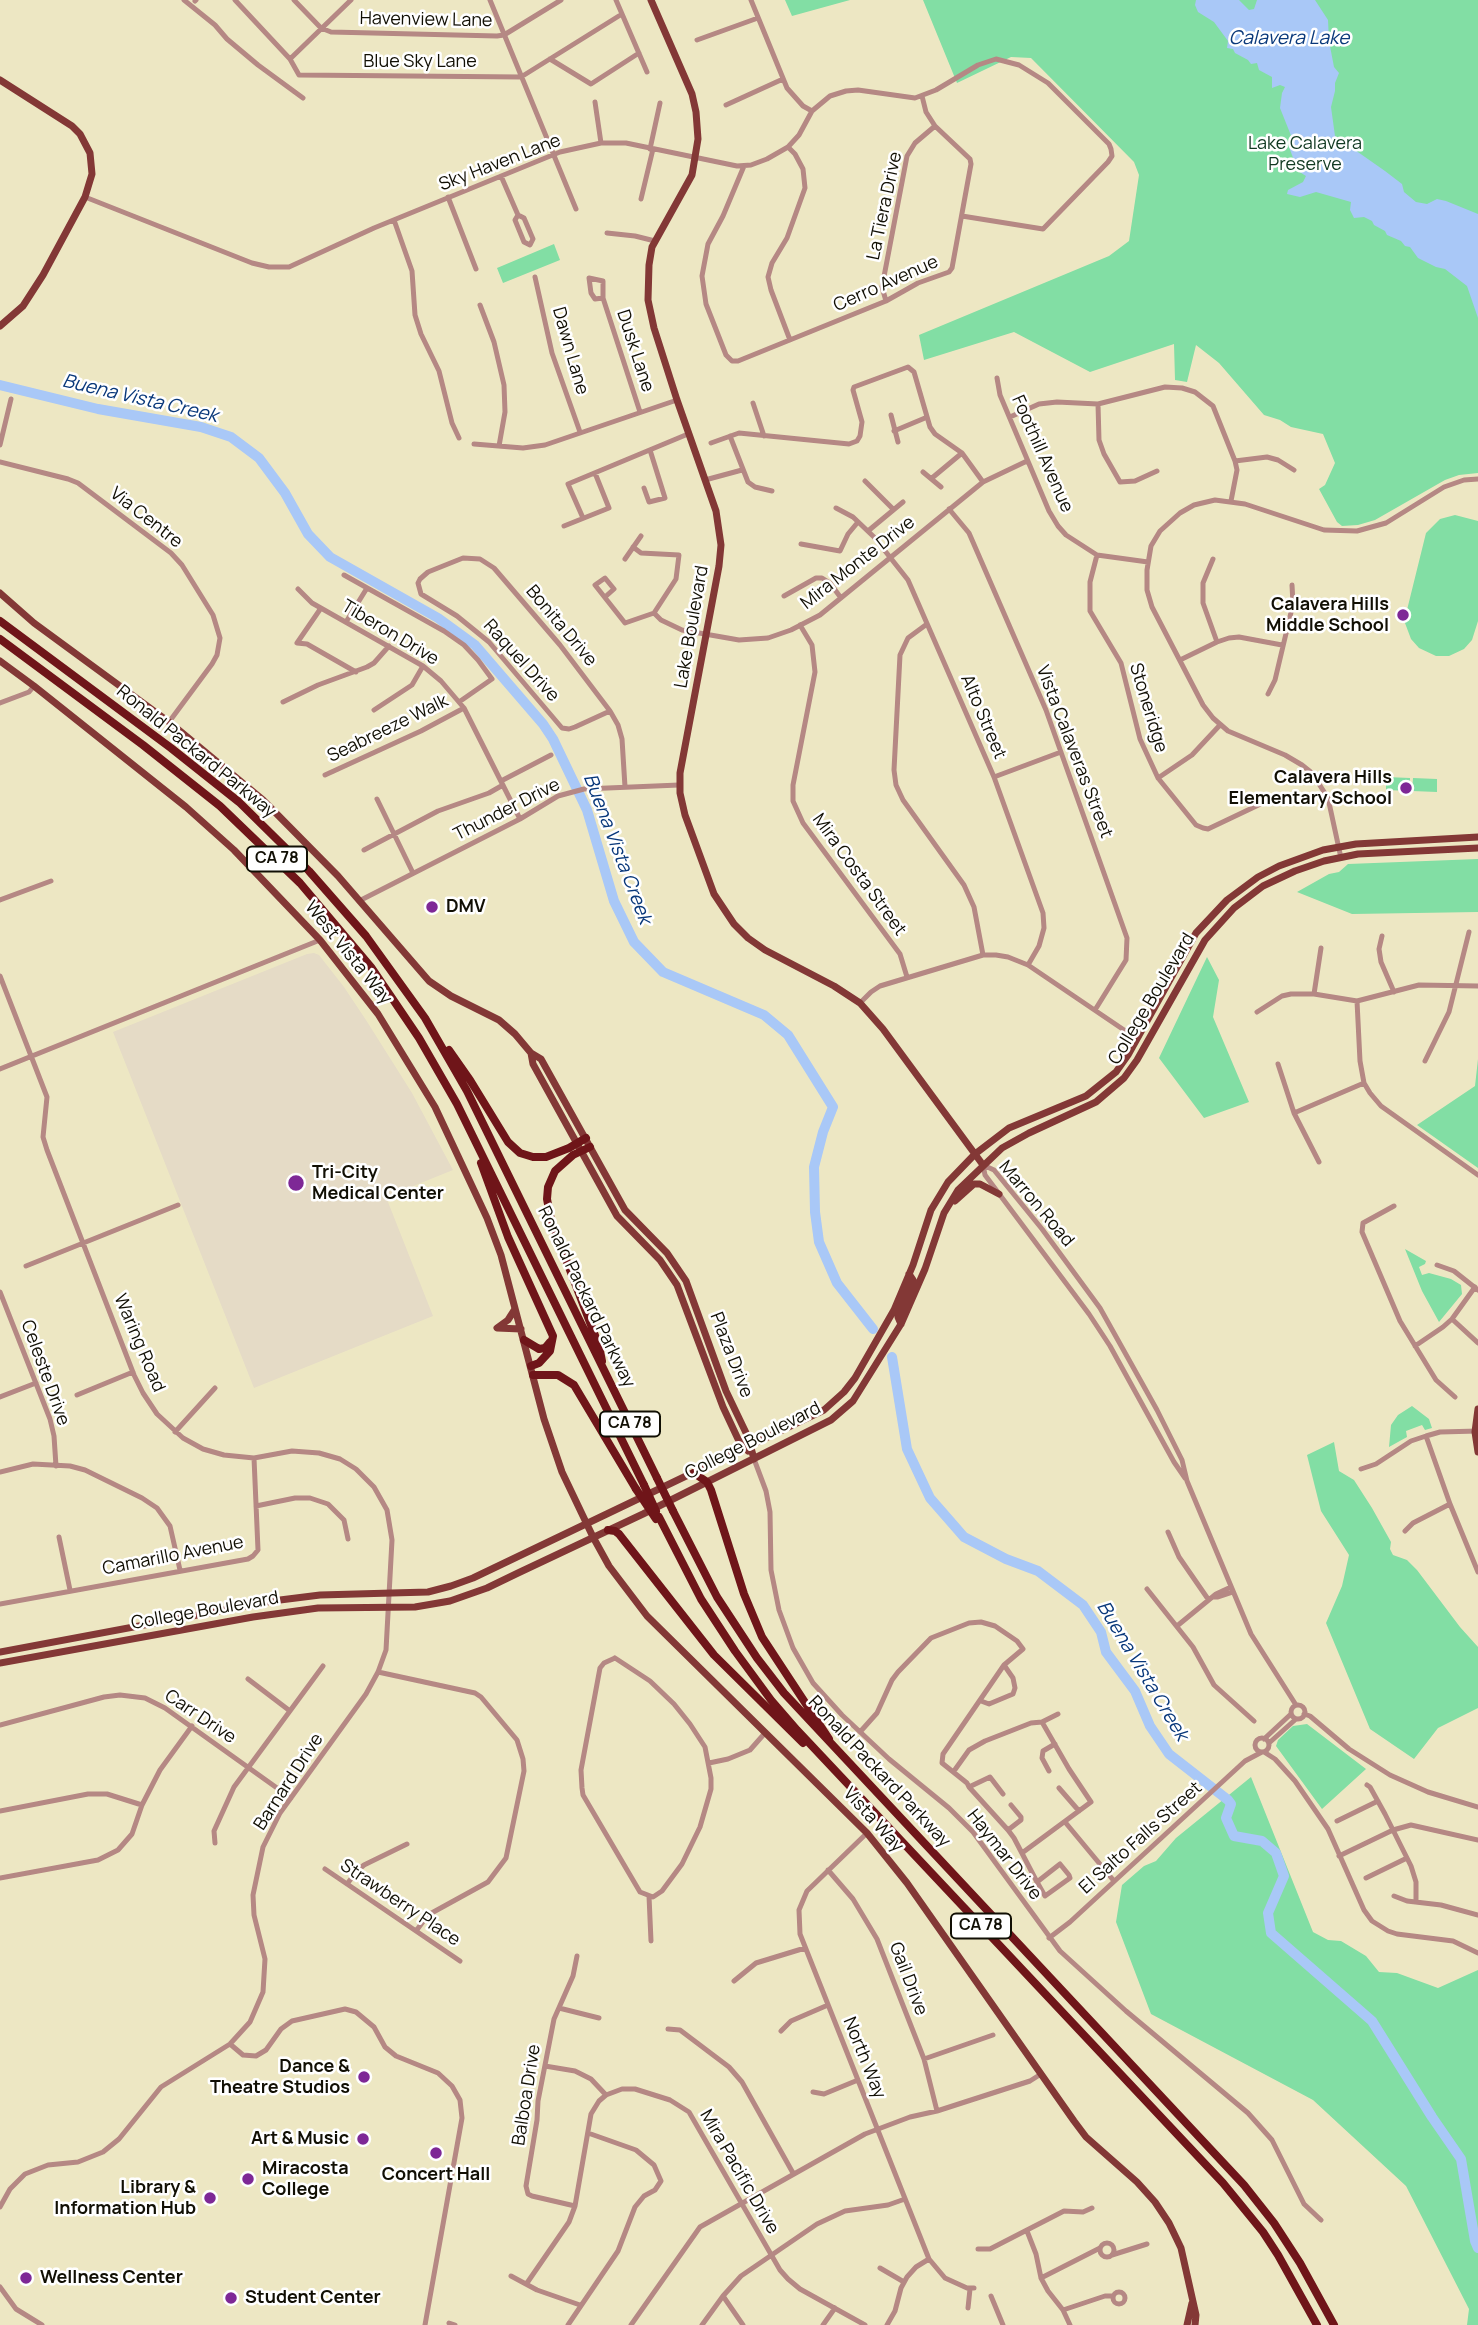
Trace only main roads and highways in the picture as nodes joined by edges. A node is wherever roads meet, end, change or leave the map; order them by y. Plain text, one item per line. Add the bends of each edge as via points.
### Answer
1 (651, 0) edge
2 (0, 80) edge
3 (0, 326) edge
4 (0, 593) edge
5 (0, 621) edge
6 (0, 639) edge
7 (0, 662) edge
8 (1478, 837) edge
9 (1478, 848) edge
10 (425, 1018) junction
11 (1093, 1092) junction
12 (1080, 1110) junction
13 (584, 1145) junction
14 (477, 1147) junction
15 (975, 1154) junction
16 (983, 1165) junction
17 (999, 1194) road end
18 (942, 1218) junction
19 (677, 1266) junction
20 (669, 1272) junction
21 (909, 1274) junction
22 (515, 1309) junction
23 (901, 1324) junction
24 (521, 1329) junction
25 (553, 1336) junction
26 (524, 1340) junction
27 (531, 1366) junction
28 (707, 1366) junction
29 (718, 1369) junction
30 (604, 1371) junction
31 (533, 1375) junction
32 (838, 1399) junction
33 (1478, 1409) edge
34 (824, 1410) junction
35 (836, 1416) junction
36 (820, 1426) junction
37 (1476, 1432) edge
38 (748, 1448) junction
39 (1478, 1452) edge
40 (754, 1459) junction
41 (694, 1473) junction
42 (707, 1482) junction
43 (640, 1487) junction
44 (586, 1524) junction
45 (608, 1530) junction
46 (593, 1537) junction
47 (0, 1652) edge
48 (0, 1663) edge
49 (833, 1748) junction
50 (840, 1776) junction
51 (1192, 2302) junction
52 (1187, 2325) edge
53 (1195, 2325) edge
54 (1317, 2325) edge
55 (1334, 2325) edge

1 - 15 main road, Lake Boulevard via 694,102 698,139 692,175 655,241 648,300 716,511 721,545 679,785 685,815 716,900 734,925 765,950 860,1003
2 - 3 main road via 72,126 86,141 92,160 85,197 43,275 23,306
4 - 13 main road, Plaza Drive via 263,800 429,981 499,1020 515,1034 541,1059
5 - 10 highway, Ronald Packard Parkway / CA 78 via 181,756 275,835 358,927
6 - 14 highway, Ronald Packard Parkway / CA 78 via 192,783 300,883 392,997 438,1070
7 - 22 main road, West Vista Way via 186,807 320,940 378,1014 435,1107 502,1255
8 - 11 main road, College Boulevard via 1339,847 1306,855 1258,877 1196,933 1128,1055
9 - 12 main road, College Boulevard via 1358,854 1310,865 1263,886 1234,908 1205,940 1124,1078
10 - 13 highway via 514,1149 538,1158
10 - 30 highway, Ronald Packard Parkway / CA 78 via 467,1091
11 - 12 main road
11 - 15 main road, College Boulevard via 1009,1128
12 - 16 main road, College Boulevard via 1017,1139
13 - 19 main road, Plaza Drive via 625,1210
13 - 20 main road, Plaza Drive via 617,1216
13 - 30 highway via 555,1171 547,1199
14 - 25 highway via 508,1237
14 - 43 highway, Ronald Packard Parkway / CA 78
15 - 16 main road, Lake Boulevard
15 - 21 main road, College Boulevard via 948,1182 931,1210
16 - 18 main road, College Boulevard via 958,1190
17 - 18 main road via 974,1184
18 - 23 main road, College Boulevard
19 - 20 main road
19 - 29 main road, Plaza Drive via 692,1294
20 - 28 main road, Plaza Drive via 683,1297
21 - 23 main road via 912,1280 898,1317
21 - 32 main road, College Boulevard via 884,1330
22 - 24 main road, West Vista Way
22 - 24 main road via 497,1328
23 - 35 main road, College Boulevard via 859,1393
24 - 26 main road, West Vista Way
25 - 26 highway via 540,1349
25 - 27 highway via 550,1351
26 - 27 main road, West Vista Way
27 - 31 main road, Vista Way
28 - 29 main road
28 - 38 main road, Plaza Drive via 738,1439
29 - 38 main road, Plaza Drive
30 - 49 highway, Ronald Packard Parkway / CA 78, bridge via 718,1597 757,1658
31 - 43 highway via 558,1375 574,1385
31 - 44 main road, Vista Way via 562,1472
32 - 34 main road, College Boulevard
32 - 35 main road
33 - 37 main road
34 - 36 main road
34 - 38 main road, College Boulevard
35 - 36 main road, College Boulevard
36 - 40 main road, College Boulevard
37 - 39 main road
38 - 40 main road, Plaza Drive
38 - 41 main road, College Boulevard
40 - 42 main road, College Boulevard
41 - 42 highway
41 - 44 main road, College Boulevard
42 - 45 main road, College Boulevard
42 - 49 highway via 762,1637
43 - 50 highway, Ronald Packard Parkway / CA 78, bridge via 735,1651 779,1710
44 - 46 main road, Vista Way
44 - 47 main road, College Boulevard via 473,1578 428,1592 272,1601
45 - 46 main road, College Boulevard
45 - 50 highway via 620,1534 714,1655
46 - 48 main road, College Boulevard via 450,1601 415,1607 318,1608
46 - 51 main road, Vista Way via 647,1616 867,1833 1086,2137 1155,2202 1186,2266
49 - 55 highway, Ronald Packard Parkway / CA 78 via 1244,2185 1300,2263
50 - 54 highway, Ronald Packard Parkway / CA 78 via 1230,2191 1278,2255
51 - 52 main road, Vista Way
51 - 53 main road, Vista Way

